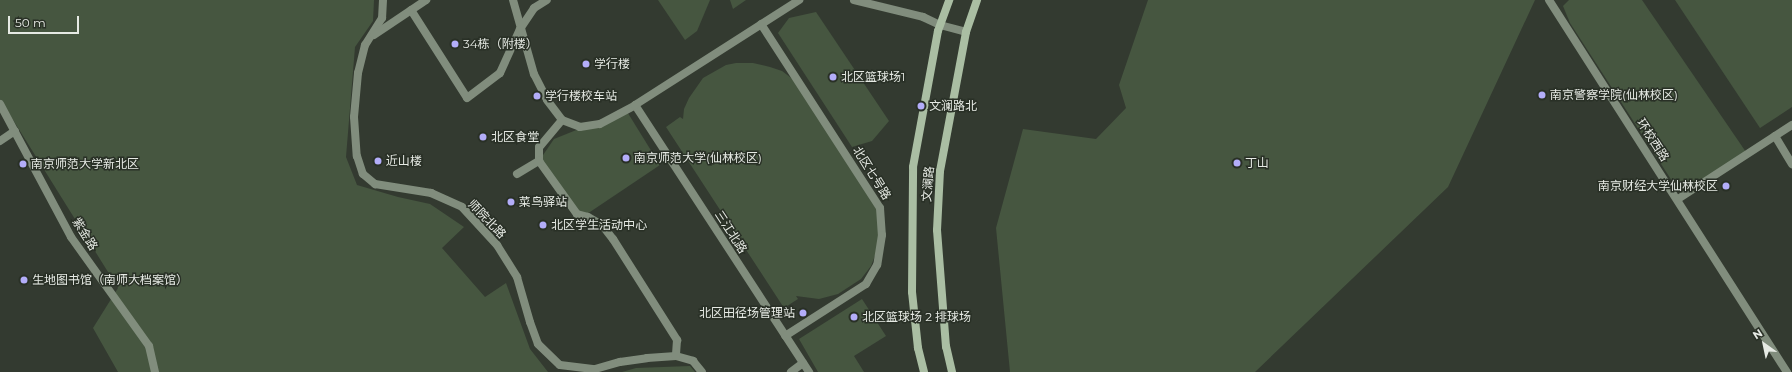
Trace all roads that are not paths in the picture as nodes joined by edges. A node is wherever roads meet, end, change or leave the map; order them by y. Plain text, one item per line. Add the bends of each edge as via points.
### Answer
1 (383, 0) edge
2 (426, 0) edge
3 (513, 0) edge
4 (546, 0) edge
5 (799, 0) edge
6 (854, 0) edge
7 (948, 0) edge
8 (977, 0) edge
9 (1549, 1) edge
10 (411, 10) junction
11 (761, 24) junction
12 (940, 25) junction
13 (520, 29) junction
14 (966, 32) junction
15 (370, 38) junction
16 (0, 104) edge
17 (635, 105) junction
18 (562, 120) junction
19 (1792, 125) edge
20 (15, 131) junction
21 (1775, 136) junction
22 (0, 141) edge
23 (539, 161) junction
24 (1792, 164) edge
25 (517, 174) dead end
26 (1678, 200) junction
27 (785, 336) junction
28 (676, 356) junction
29 (803, 363) junction
30 (155, 372) edge
31 (702, 372) edge
32 (791, 372) edge
33 (809, 372) edge
34 (924, 372) edge
35 (952, 372) edge
36 (1787, 372) edge

1 - 15 street, 师院北路 via 382,18
2 - 10 street
3 - 13 street
4 - 13 street via 534,8
5 - 11 street
6 - 12 street via 923,17
7 - 12 main road, 文澜路
8 - 14 main road, 文澜路
9 - 26 street, 环校西路
10 - 13 street via 467,98 500,74
10 - 15 street
11 - 17 street
11 - 27 street, 北区七号路 via 880,208 882,236 877,265 866,284
12 - 14 street
12 - 34 main road, 文澜路 via 913,167 912,292 918,348
13 - 18 street via 534,74 547,100
14 - 35 main road, 文澜路 via 940,171 937,230 945,331
15 - 28 street, 师院北路 via 365,46 358,73 354,117 357,156 363,174 375,184 431,193 462,207 497,245 517,276 538,344 560,364 595,369 620,362
16 - 20 street, 紫金路
17 - 18 street via 600,124 580,127
17 - 27 street, 三江北路
18 - 23 street via 539,147
19 - 21 street
20 - 22 street
20 - 30 street, 紫金路 via 71,237 149,346
21 - 24 street
21 - 26 street
23 - 25 street
23 - 28 street via 577,214 602,225 614,239 677,340
26 - 36 street, 环校西路
27 - 29 street, 三江北路
28 - 31 street, 师院北路 via 693,361
29 - 32 street
29 - 33 street, 三江北路

